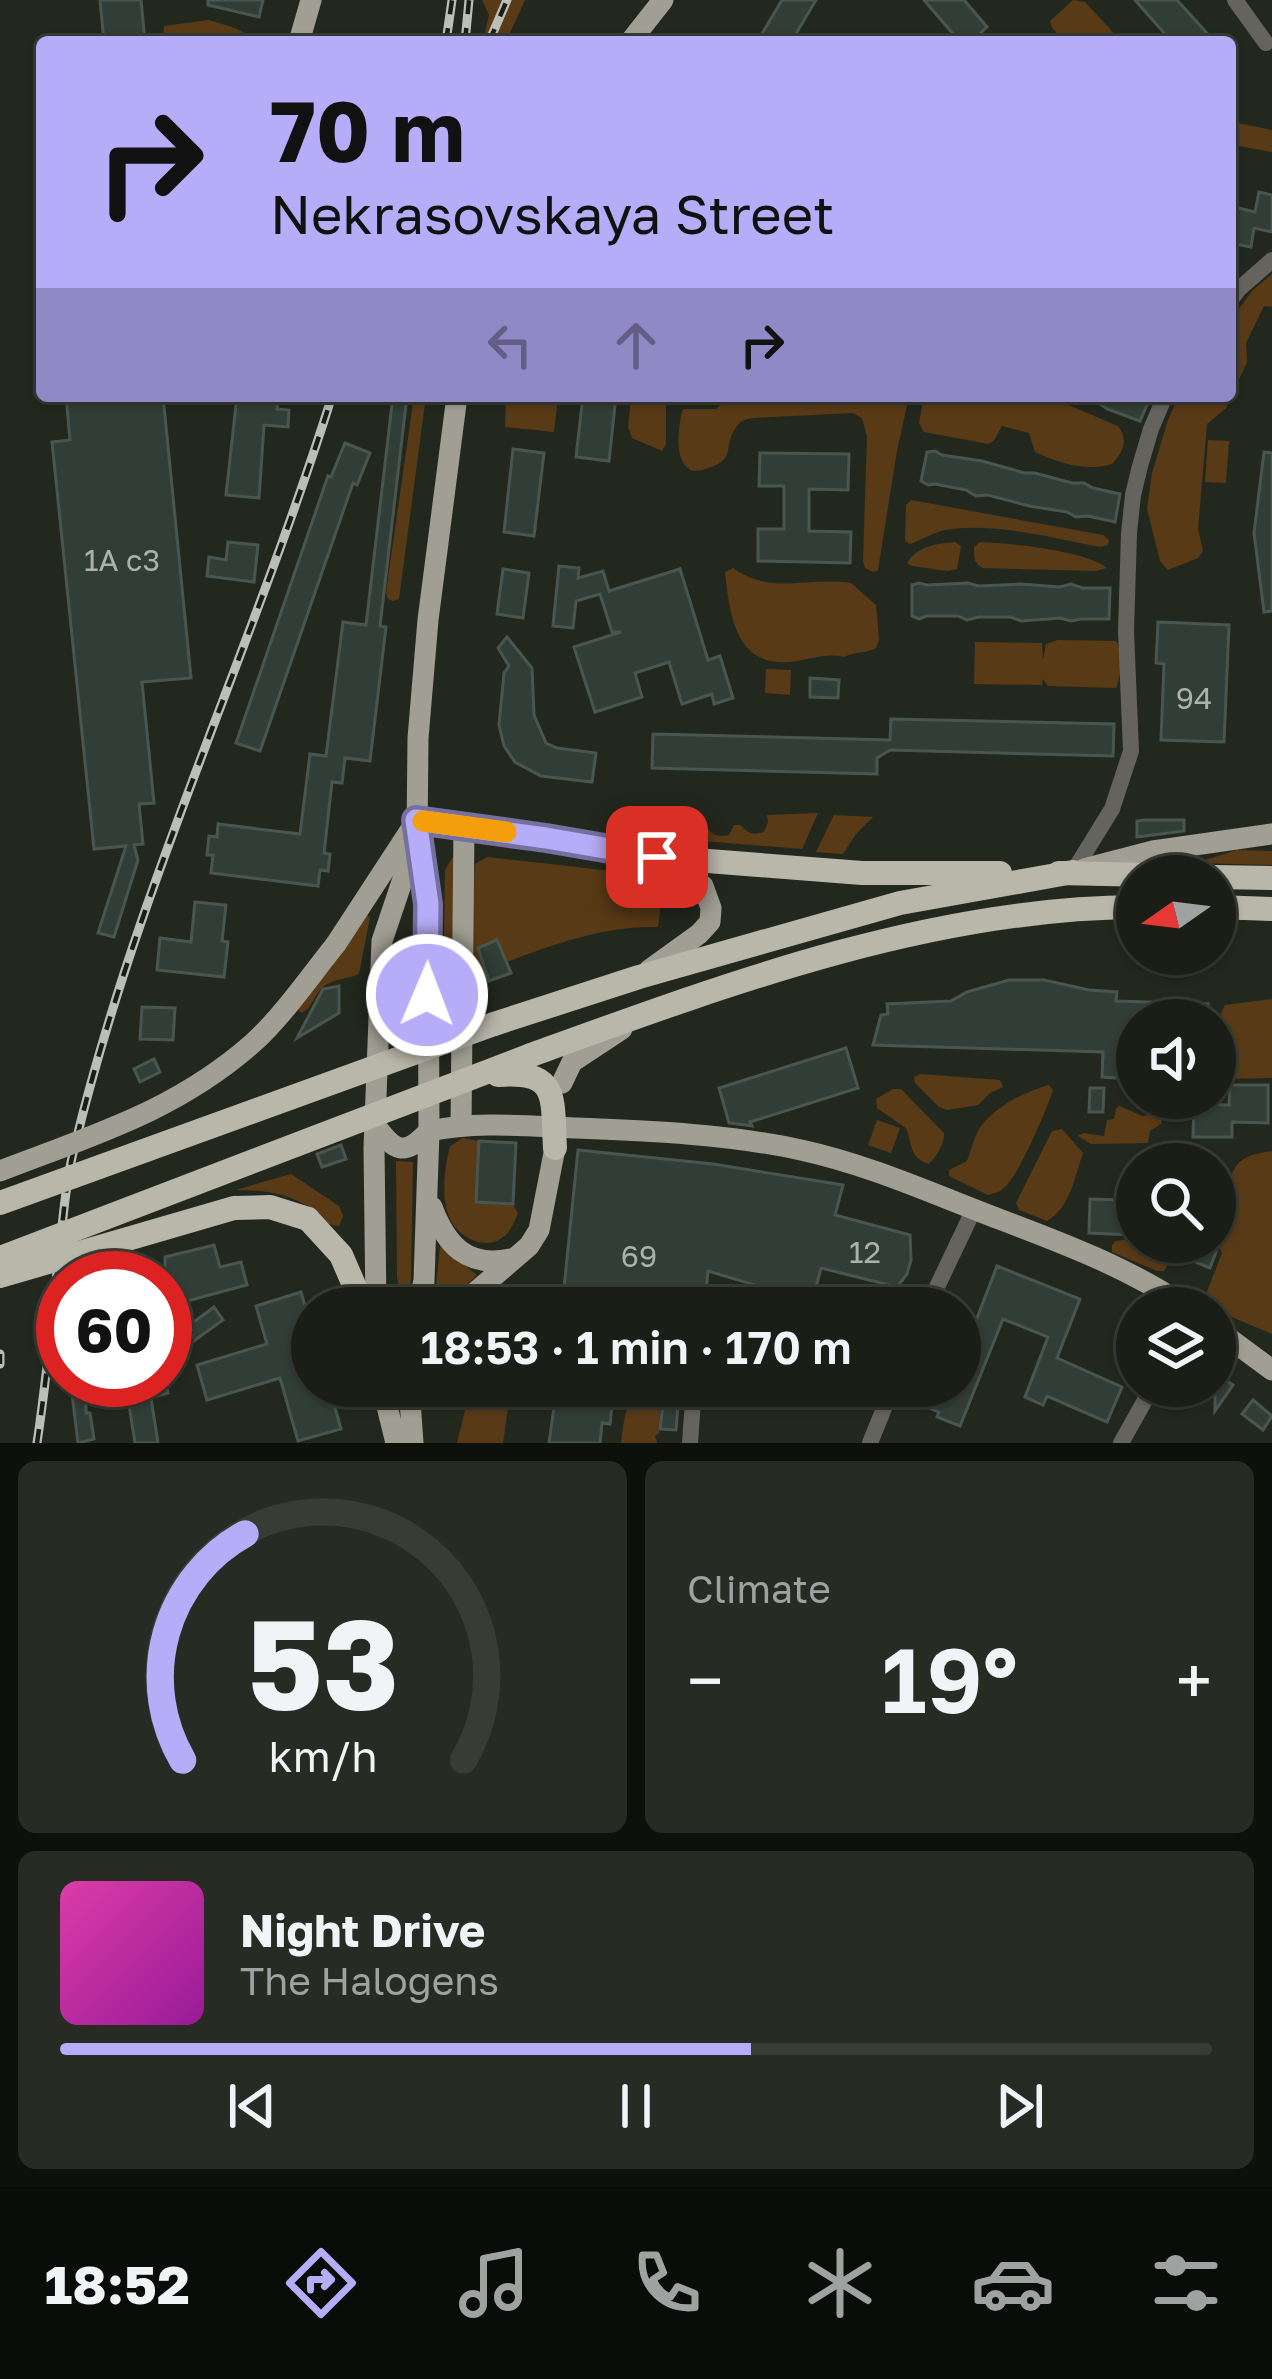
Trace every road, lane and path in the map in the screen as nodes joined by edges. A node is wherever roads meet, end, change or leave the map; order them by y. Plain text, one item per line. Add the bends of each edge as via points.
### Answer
1 (311, 0) edge
2 (663, 0) edge
3 (1235, 0) edge
4 (300, 36) edge
5 (635, 36) edge
6 (1266, 43) dead end
7 (1272, 260) edge
8 (1236, 293) edge
9 (456, 402) edge
10 (1162, 402) edge
11 (464, 827) junction
12 (417, 829) junction
13 (1272, 834) edge
14 (657, 857) junction
15 (1073, 872) junction
16 (1116, 873) edge
17 (1236, 877) edge
18 (1272, 878) edge
19 (1116, 907) edge
20 (1236, 908) edge
21 (1272, 909) edge
22 (639, 977) junction
23 (427, 995) junction
24 (379, 997) junction
25 (648, 1013) junction
26 (460, 1082) junction
27 (375, 1125) junction
28 (461, 1125) junction
29 (429, 1131) junction
30 (555, 1148) junction
31 (0, 1172) edge
32 (428, 1188) junction
33 (0, 1203) edge
34 (974, 1209) junction
35 (0, 1258) edge
36 (512, 1259) junction
37 (0, 1276) edge
38 (355, 1287) edge
39 (376, 1287) edge
40 (422, 1287) edge
41 (481, 1287) edge
42 (937, 1287) edge
43 (1158, 1287) edge
44 (1236, 1343) edge
45 (1272, 1370) edge
46 (387, 1407) edge
47 (410, 1407) edge
48 (693, 1407) edge
49 (885, 1407) edge
50 (1141, 1407) edge
51 (396, 1443) edge
52 (413, 1443) edge
53 (690, 1443) edge
54 (870, 1443) edge
55 (1120, 1443) edge

1 - 4 main road
2 - 5 main road
3 - 6 street
7 - 8 street
9 - 12 main road via 418,739
10 - 15 street via 1129,533 1131,751 1112,808
11 - 12 main road
11 - 14 main road
11 - 28 main road
12 - 23 main road via 428,904
12 - 24 main road via 382,941
12 - 31 main road, bridge via 337,944 255,1041 172,1101
13 - 15 main road
14 - 15 highway via 862,873
14 - 22 main road via 703,886 710,922
15 - 16 highway
15 - 22 highway via 900,903
17 - 18 highway
19 - 25 highway via 996,917 903,937
20 - 21 highway
22 - 33 highway, bridge
23 - 24 main road via 399,977
23 - 29 main road
24 - 27 main road
25 - 26 highway, bridge
25 - 30 main road, bridge via 572,1062
26 - 30 highway, bridge via 524,1072 542,1081
26 - 35 highway, bridge
27 - 29 main road via 402,1149
27 - 39 main road
28 - 29 main road
28 - 34 main road via 798,1149
29 - 32 main road
30 - 36 main road via 539,1230
32 - 36 main road via 443,1234 461,1252 481,1261
32 - 40 main road
34 - 42 street
34 - 43 main road
36 - 41 main road
37 - 38 highway, bridge via 235,1208 270,1207 308,1219 341,1255
44 - 45 main road
46 - 51 main road
47 - 52 main road
48 - 53 street
49 - 54 street
50 - 55 street

